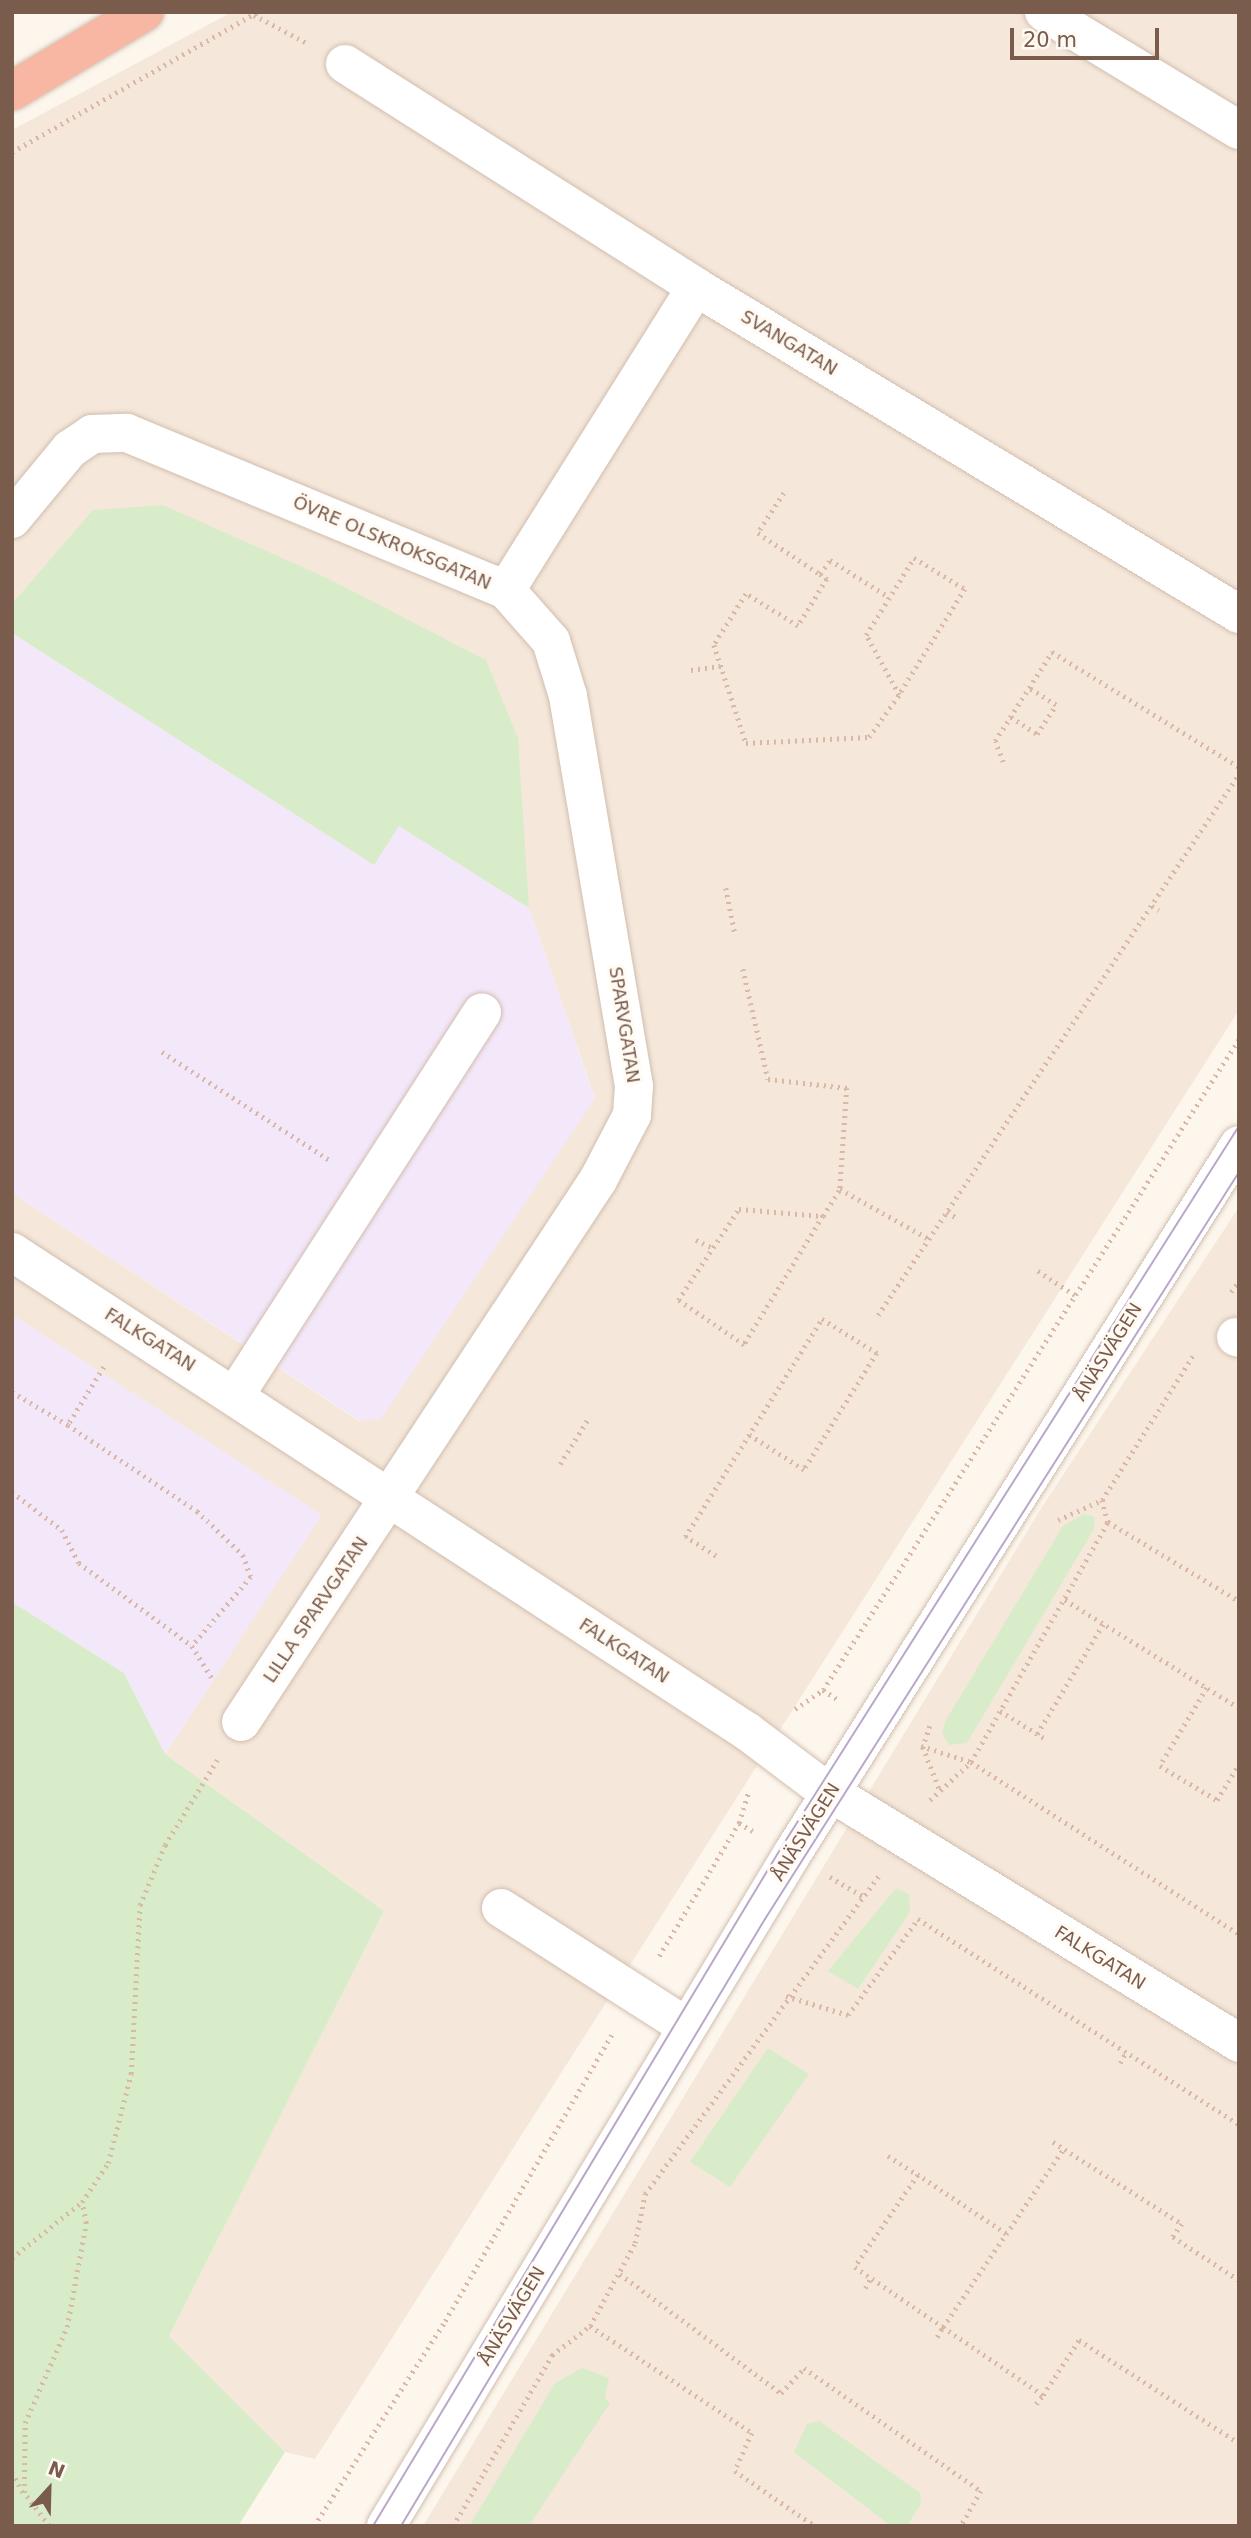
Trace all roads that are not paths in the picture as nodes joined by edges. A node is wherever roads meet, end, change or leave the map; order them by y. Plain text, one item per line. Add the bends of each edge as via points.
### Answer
1 (144, 12) edge
2 (1044, 12) edge
3 (345, 64) road end
4 (12, 90) edge
5 (1239, 130) edge
6 (696, 287) junction
7 (12, 519) edge
8 (506, 590) junction
9 (1239, 614) edge
10 (482, 1012) dead end
11 (1239, 1145) edge
12 (12, 1252) edge
13 (236, 1394) junction
14 (391, 1497) junction
15 (243, 1719) road end
16 (831, 1792) junction
17 (501, 1908) dead end
18 (687, 2027) junction
19 (1239, 2043) edge
20 (386, 2526) edge

1 - 4 highway
2 - 5 street
3 - 6 street, SVANGATAN
6 - 8 street, ÖVRE OLSKROKSGATAN
6 - 9 street, SVANGATAN
7 - 8 street, ÖVRE OLSKROKSGATAN via 70,449 92,433 127,433
8 - 14 street, SPARVGATAN via 551,641 568,696 634,1086 632,1115 598,1180
10 - 13 street
11 - 16 street, ÅNÄSVÄGEN
12 - 13 street, FALKGATAN
13 - 14 street, FALKGATAN
14 - 15 street, LILLA SPARVGATAN
14 - 16 street, FALKGATAN
16 - 18 street, ÅNÄSVÄGEN
16 - 19 street, FALKGATAN
17 - 18 street
18 - 20 street, ÅNÄSVÄGEN

